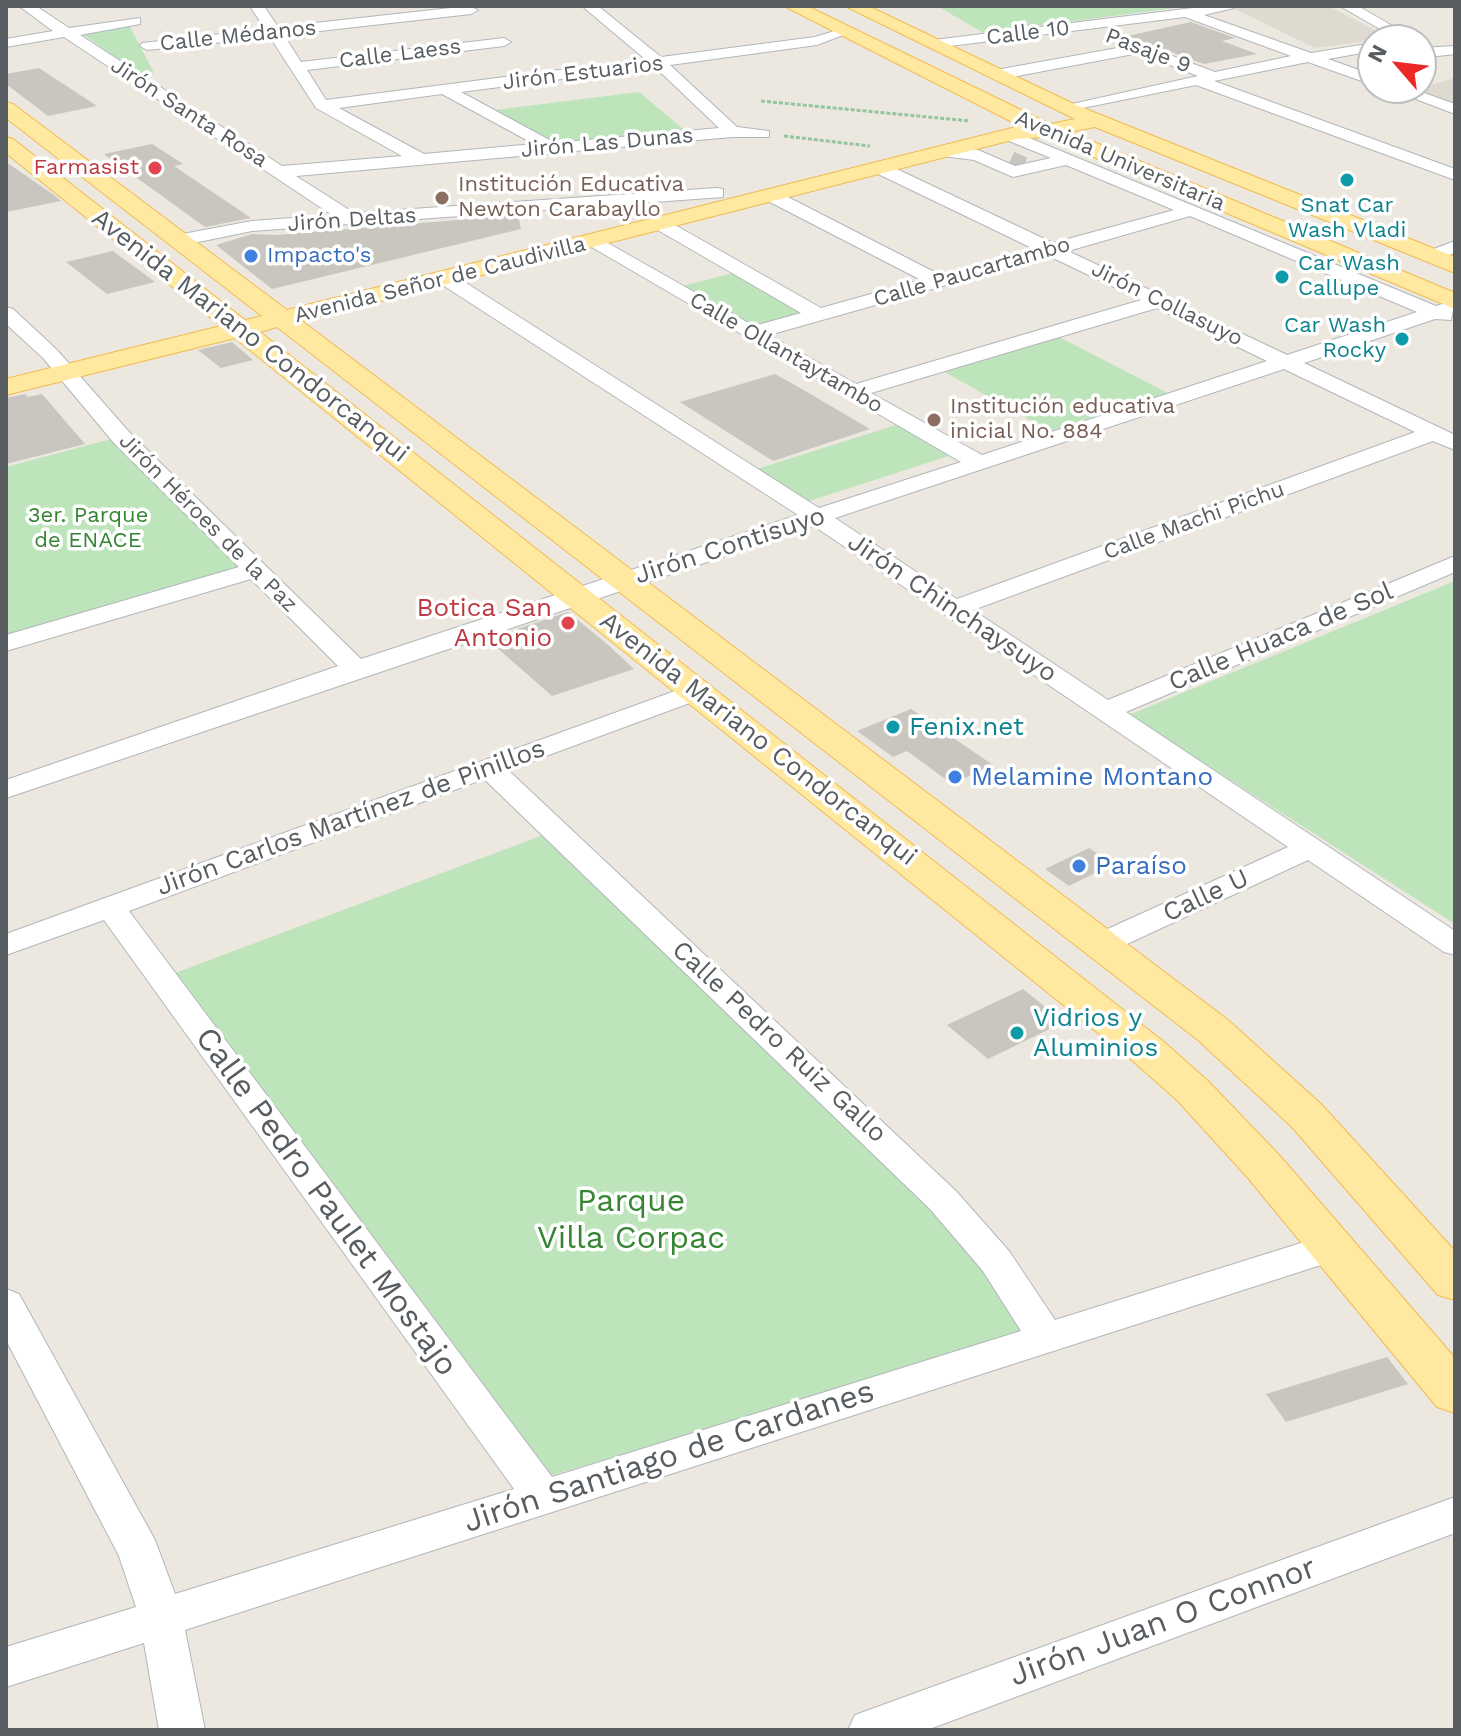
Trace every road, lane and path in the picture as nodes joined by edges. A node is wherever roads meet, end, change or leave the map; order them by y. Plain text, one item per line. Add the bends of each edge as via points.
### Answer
1 (26, 6) edge
2 (257, 6) edge
3 (589, 6) edge
4 (793, 6) edge
5 (854, 6) edge
6 (1347, 6) edge
7 (1220, 8) edge
8 (132, 13) edge
9 (1185, 13) junction
10 (1380, 24) edge
11 (1083, 26) junction
12 (66, 32) junction
13 (494, 32) edge
14 (844, 32) junction
15 (909, 32) junction
16 (273, 33) junction
17 (864, 42) junction
18 (6, 43) edge
19 (942, 48) junction
20 (1140, 48) junction
21 (1357, 49) edge
22 (1307, 57) junction
23 (153, 58) junction
24 (902, 61) junction
25 (1357, 62) edge
26 (659, 63) junction
27 (1331, 66) junction
28 (295, 67) junction
29 (1230, 73) junction
30 (996, 75) junction
31 (1357, 75) edge
32 (542, 79) junction
33 (1252, 81) junction
34 (1210, 82) junction
35 (446, 90) junction
36 (761, 101) dead end
37 (322, 105) junction
38 (176, 106) junction
39 (1069, 109) junction
40 (10, 114) edge
41 (1097, 120) junction
42 (970, 121) dead end
43 (732, 132) junction
44 (763, 134) joint
45 (6, 143) edge
46 (871, 146) dead end
47 (1018, 147) junction
48 (553, 148) junction
49 (943, 151) junction
50 (420, 159) junction
51 (878, 167) junction
52 (278, 172) junction
53 (1455, 175) edge
54 (1233, 176) junction
55 (826, 180) junction
56 (717, 193) junction
57 (774, 197) junction
58 (1191, 201) junction
59 (1311, 208) junction
60 (1256, 219) junction
61 (352, 220) junction
62 (1222, 223) junction
63 (662, 225) junction
64 (179, 240) junction
65 (592, 242) junction
66 (1455, 247) edge
67 (1053, 249) junction
68 (1427, 255) junction
69 (1455, 266) edge
70 (445, 278) junction
71 (938, 281) junction
72 (1159, 301) junction
73 (1450, 310) edge
74 (6, 313) edge
75 (819, 315) junction
76 (250, 316) junction
77 (752, 333) junction
78 (1288, 362) junction
79 (57, 363) junction
80 (6, 365) edge
81 (6, 387) edge
82 (854, 391) junction
83 (1444, 438) edge
84 (981, 464) junction
85 (817, 517) junction
86 (1455, 563) edge
87 (255, 570) junction
88 (624, 581) junction
89 (577, 596) junction
90 (954, 609) junction
91 (6, 643) edge
92 (356, 669) junction
93 (697, 691) junction
94 (1106, 711) junction
95 (488, 767) junction
96 (6, 789) edge
97 (1310, 848) junction
98 (110, 907) junction
99 (1101, 944) junction
100 (6, 945) edge
101 (1455, 945) edge
102 (1333, 1247) junction
103 (1455, 1282) edge
104 (6, 1304) edge
105 (1046, 1338) junction
106 (1455, 1393) edge
107 (543, 1497) junction
108 (1455, 1515) edge
109 (161, 1618) junction
110 (6, 1667) edge
111 (182, 1730) edge
112 (871, 1730) edge

1 - 12 street, Jirón Santa Rosa
2 - 16 street
3 - 26 street
4 - 14 main road, Avenida Universitaria
5 - 15 main road, Avenida Universitaria
6 - 10 street
7 - 9 street, Calle 10
8 - 12 street
8 - 23 street
9 - 11 street, Calle 10
9 - 22 street
11 - 19 street, Calle 10
11 - 20 street, Pasaje 9
12 - 18 street
12 - 38 street, Jirón Santa Rosa
13 - 16 street, Calle Médanos
13 - 28 street, Calle Laess
13 - 32 street
14 - 17 main road, Avenida Universitaria
14 - 26 street, Jirón Estuarios via 817,41
15 - 17 main road via 909,38 900,42
15 - 19 main road, Avenida Universitaria
16 - 23 street, Calle Médanos
16 - 28 street
17 - 24 main road, Avenida Universitaria
19 - 24 main road via 905,55
19 - 30 main road, Avenida Universitaria
20 - 30 street
20 - 34 street, Pasaje 9
21 - 22 street, Avenida Señor de Caudivilla
22 - 27 street
22 - 29 street, Avenida Señor de Caudivilla
23 - 38 street
24 - 47 main road, Avenida Universitaria
25 - 27 street, Avenida Señor de Caudivilla
26 - 32 street, Jirón Estuarios
26 - 43 street
27 - 31 street
27 - 33 street, Avenida Señor de Caudivilla
28 - 37 street
29 - 33 street
29 - 34 street, Avenida Señor de Caudivilla
30 - 39 main road, Avenida Universitaria
32 - 35 street, Jirón Estuarios
33 - 34 street, Avenida Señor de Caudivilla
34 - 39 street, Avenida Señor de Caudivilla
34 - 41 street, Avenida Señor de Caudivilla
34 - 53 street, Pasaje 9
35 - 37 street, Jirón Estuarios
35 - 48 street
36 - 42 path
37 - 50 street
38 - 52 street, Jirón Santa Rosa
39 - 41 main road, Avenida Universitaria
39 - 47 main road, Avenida Señor de Caudivilla
40 - 64 main road, Avenida Mariano Condorcanqui
41 - 47 main road, Avenida Señor de Caudivilla
41 - 54 main road, Avenida Universitaria
43 - 44 street, Jirón Las Dunas
43 - 48 street, Jirón Las Dunas
44 - 46 path
45 - 76 main road, Avenida Mariano Condorcanqui
47 - 49 main road, Avenida Señor de Caudivilla
47 - 49 street
47 - 58 main road, Avenida Universitaria
47 - 58 street, Avenida Universitaria
48 - 50 street, Jirón Las Dunas
49 - 51 main road, Avenida Señor de Caudivilla
50 - 52 street, Jirón Las Dunas
51 - 55 main road, Avenida Señor de Caudivilla
51 - 67 street, Jirón Collasuyo
52 - 61 street, Jirón Santa Rosa
54 - 58 main road via 1238,185 1230,192
54 - 59 main road, Avenida Universitaria
55 - 56 main road, Avenida Señor de Caudivilla
55 - 57 main road, Avenida Señor de Caudivilla
56 - 61 street, Jirón Deltas
56 - 76 main road, Avenida Señor de Caudivilla
57 - 63 main road, Avenida Señor de Caudivilla
57 - 71 street
58 - 60 main road, Avenida Universitaria
58 - 62 street, Avenida Universitaria
58 - 67 street, Calle Paucartambo
59 - 60 main road via 1273,207
59 - 68 main road, Avenida Universitaria
60 - 62 main road
60 - 73 main road, Avenida Universitaria
61 - 64 street, Jirón Deltas via 246,227
62 - 73 street, Avenida Universitaria
63 - 65 main road, Avenida Señor de Caudivilla
63 - 75 street
64 - 76 main road, Avenida Mariano Condorcanqui
65 - 70 main road, Avenida Señor de Caudivilla
65 - 77 street, Calle Ollantaytambo
66 - 68 street
67 - 71 street, Calle Paucartambo
67 - 72 street, Jirón Collasuyo
68 - 69 main road, Avenida Universitaria
70 - 76 main road, Avenida Señor de Caudivilla
70 - 85 street, Jirón Chinchaysuyo
71 - 75 street, Calle Paucartambo
72 - 78 street, Jirón Collasuyo
72 - 82 street
73 - 78 street, Jirón Contisuyo
74 - 79 street, Jirón Héroes de la Paz
75 - 77 street, Calle Paucartambo
76 - 79 main road, Avenida Señor de Caudivilla
76 - 88 main road, Avenida Mariano Condorcanqui
76 - 89 main road, Avenida Mariano Condorcanqui
77 - 82 street, Calle Ollantaytambo
78 - 83 street, Jirón Collasuyo
78 - 84 street, Jirón Contisuyo
79 - 80 main road, Avenida Señor de Caudivilla
79 - 81 main road, Avenida Señor de Caudivilla
79 - 87 street, Jirón Héroes de la Paz via 122,438
82 - 84 street, Calle Ollantaytambo
83 - 90 street, Calle Machi Pichu
84 - 85 street, Jirón Contisuyo
85 - 88 street, Jirón Contisuyo
85 - 90 street, Jirón Chinchaysuyo
86 - 94 street, Calle Huaca de Sol
87 - 91 street
87 - 92 street, Jirón Héroes de la Paz
88 - 89 street, Jirón Contisuyo
88 - 99 main road, Avenida Mariano Condorcanqui
89 - 92 street, Jirón Contisuyo
89 - 93 main road, Avenida Mariano Condorcanqui
90 - 94 street, Jirón Chinchaysuyo
92 - 96 street, Jirón Contisuyo
93 - 95 street, Jirón Carlos Martínez de Pinillos
93 - 102 main road, Avenida Mariano Condorcanqui via 1171,1072
94 - 97 street, Jirón Chinchaysuyo
95 - 98 street, Jirón Carlos Martínez de Pinillos
95 - 105 street, Calle Pedro Ruiz Gallo via 943,1200 996,1261
97 - 99 street, Calle U
97 - 101 street, Jirón Chinchaysuyo
98 - 100 street, Jirón Carlos Martínez de Pinillos
98 - 107 street, Calle Pedro Paulet Mostajo
99 - 103 main road, Avenida Mariano Condorcanqui via 1261,1071
102 - 105 street, Jirón Santiago de Cardanes
102 - 106 main road, Avenida Mariano Condorcanqui
104 - 109 street via 140,1553
105 - 107 street, Jirón Santiago de Cardanes
107 - 109 street, Jirón Santiago de Cardanes
108 - 112 street, Jirón Juan O Connor
109 - 110 street, Jirón Santiago de Cardanes
109 - 111 street

